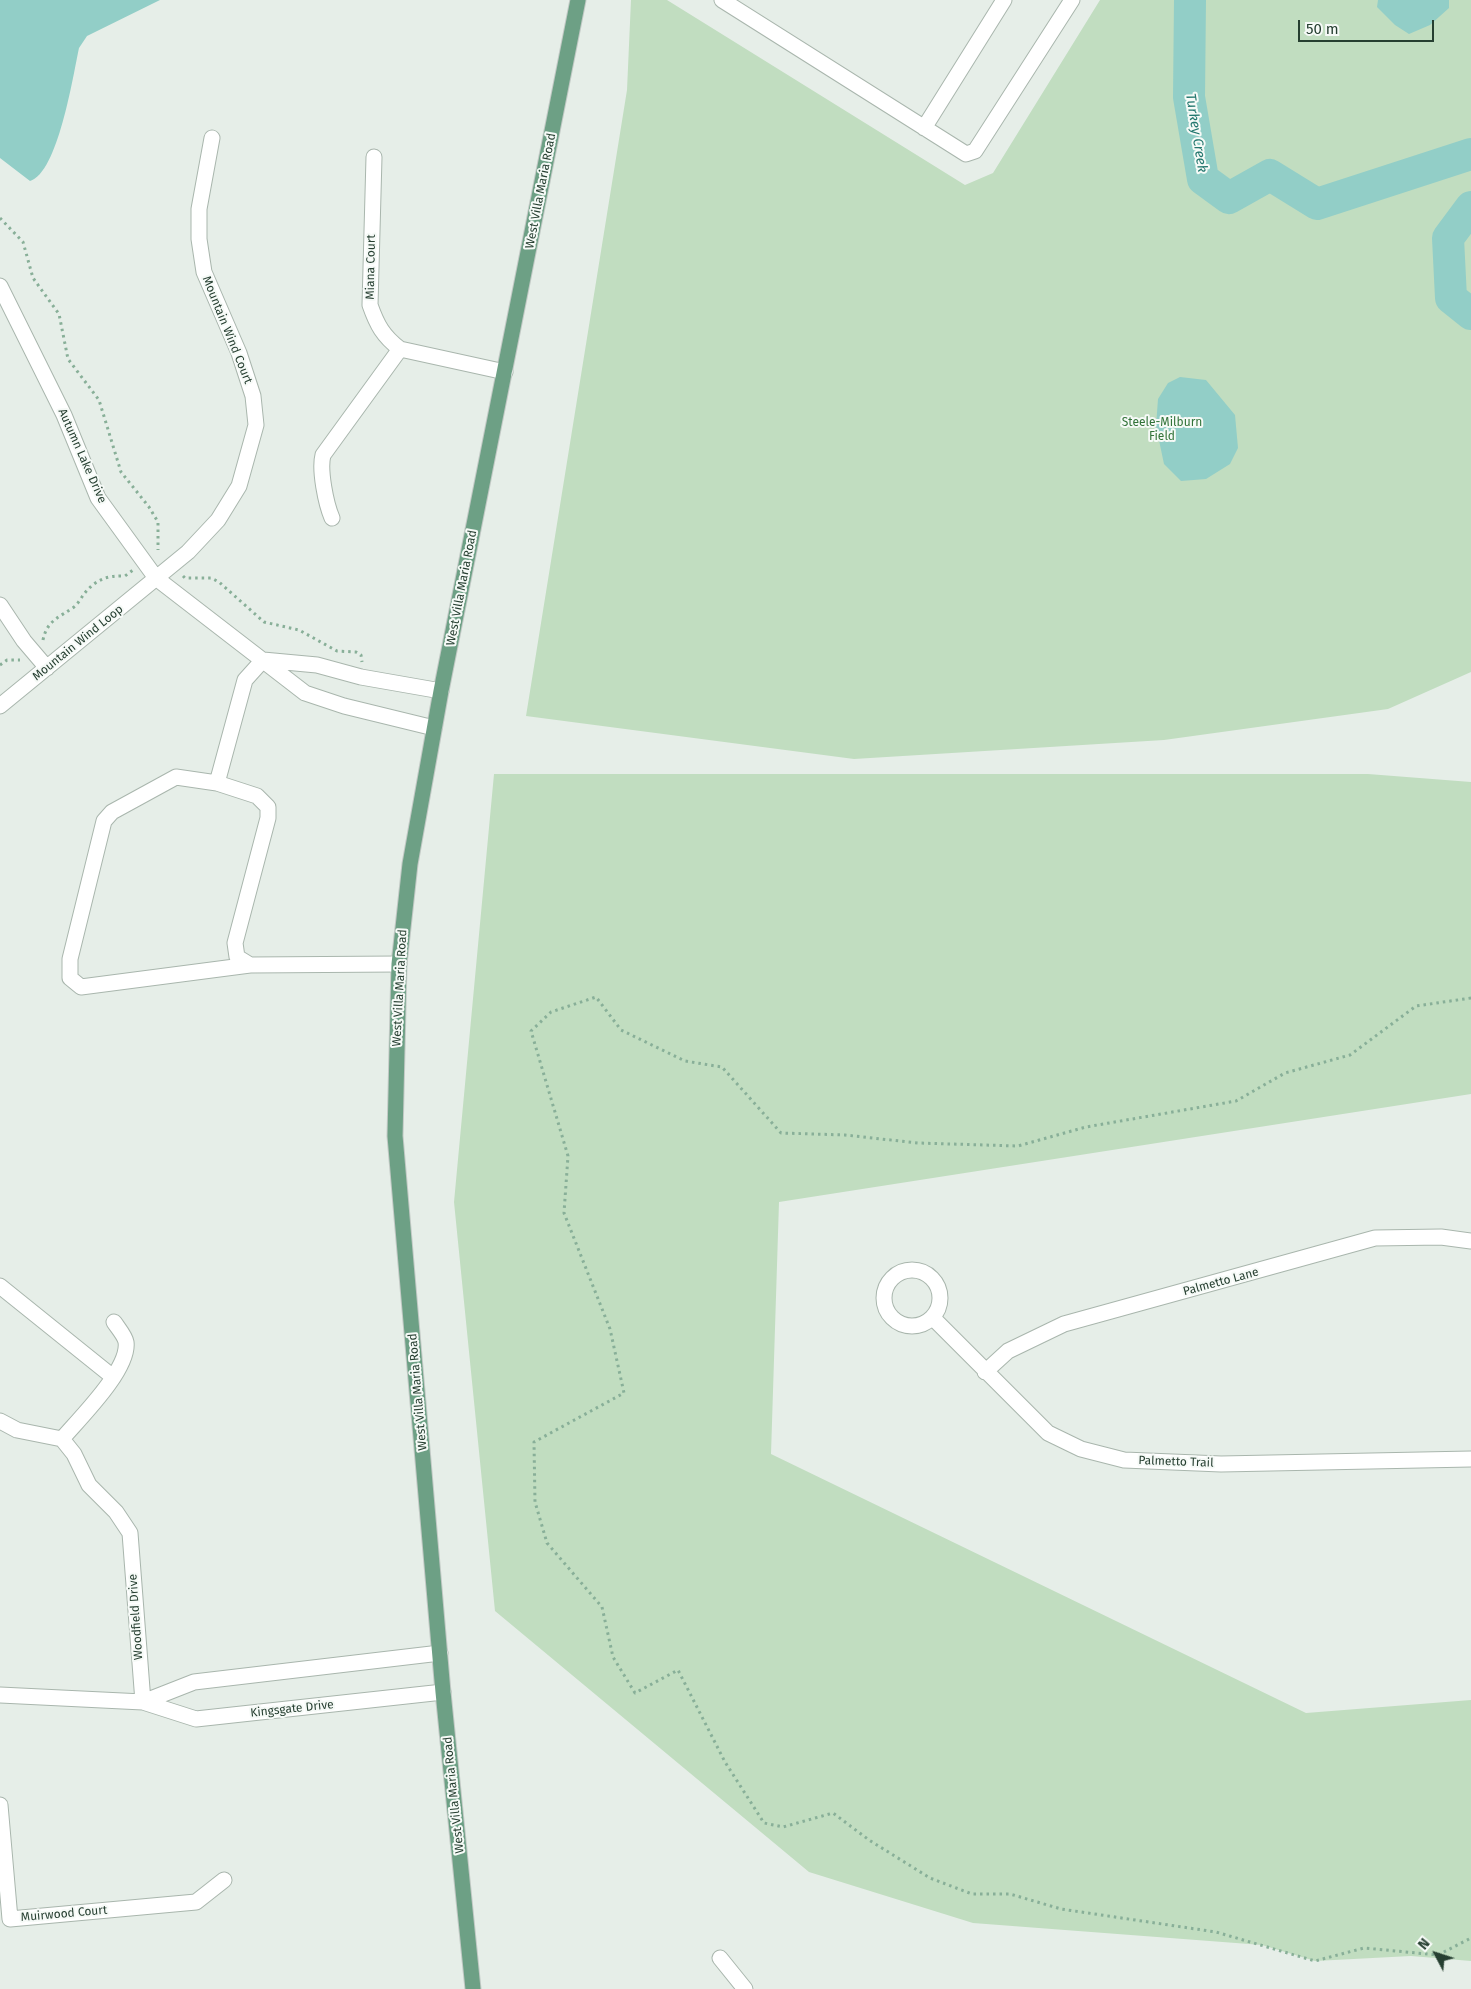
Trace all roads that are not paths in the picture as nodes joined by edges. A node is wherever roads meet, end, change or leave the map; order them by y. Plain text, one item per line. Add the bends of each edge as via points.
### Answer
1 (578, 0) edge
2 (722, 0) edge
3 (1004, 0) edge
4 (1072, 0) edge
5 (924, 128) junction
6 (212, 138) dead end
7 (374, 157) dead end
8 (0, 286) edge
9 (400, 349) junction
10 (505, 372) junction
11 (332, 518) dead end
12 (156, 578) junction
13 (0, 605) edge
14 (263, 660) junction
15 (47, 668) junction
16 (441, 691) junction
17 (0, 706) edge
18 (434, 728) junction
19 (218, 783) junction
20 (400, 964) junction
21 (250, 965) junction
22 (1471, 1241) edge
23 (0, 1286) edge
24 (933, 1318) dead end
25 (114, 1322) dead end
26 (985, 1372) junction
27 (113, 1377) junction
28 (0, 1421) edge
29 (62, 1439) junction
30 (1471, 1459) edge
31 (440, 1653) junction
32 (443, 1692) junction
33 (0, 1695) edge
34 (142, 1702) junction
35 (0, 1805) edge
36 (224, 1880) dead end
37 (720, 1958) dead end
38 (473, 1989) edge
39 (745, 1989) edge

1 - 10 main road, West Villa Maria Road
2 - 5 street
3 - 5 street
4 - 5 street via 975,151 966,154
6 - 12 street, Mountain Wind Court via 199,209 204,272 239,353 253,396 256,425 239,486 218,520 188,552
7 - 9 street, Miana Court via 370,305 378,327
8 - 12 street, Autumn Lake Drive via 64,415 98,498
9 - 10 street
9 - 11 street via 323,455 327,506
10 - 16 main road, West Villa Maria Road
12 - 14 street, Autumn Lake Drive
12 - 15 street, Mountain Wind Loop
13 - 15 street
14 - 16 street via 317,666
14 - 18 street, Autumn Lake Drive via 304,693
14 - 19 street via 245,680
15 - 17 street, Mountain Wind Loop
16 - 18 main road, West Villa Maria Road
18 - 20 main road, West Villa Maria Road via 410,864
19 - 21 street via 258,796 268,807 268,818 235,943 237,957
19 - 21 street via 176,777 112,812 104,820 70,959 70,978 81,987
20 - 21 street
20 - 31 main road, West Villa Maria Road via 394,1136
22 - 26 street, Palmetto Lane via 1442,1237 1375,1238 1064,1324 1008,1351
23 - 27 street
24 - 26 street, Palmetto Trail
25 - 27 street via 126,1341 126,1355
26 - 30 street, Palmetto Trail via 1048,1433 1081,1449 1124,1460 1221,1464
27 - 29 street
28 - 29 street via 17,1430
29 - 34 street, Woodfield Drive via 74,1454 89,1485 116,1512 130,1533
31 - 32 main road, West Villa Maria Road
31 - 34 street, Kingsgate Drive via 194,1682
32 - 34 street, Kingsgate Drive via 196,1719
32 - 38 main road, West Villa Maria Road
33 - 34 street, Kingsgate Drive
35 - 36 street, Muirwood Court via 10,1919 196,1902
37 - 39 street

